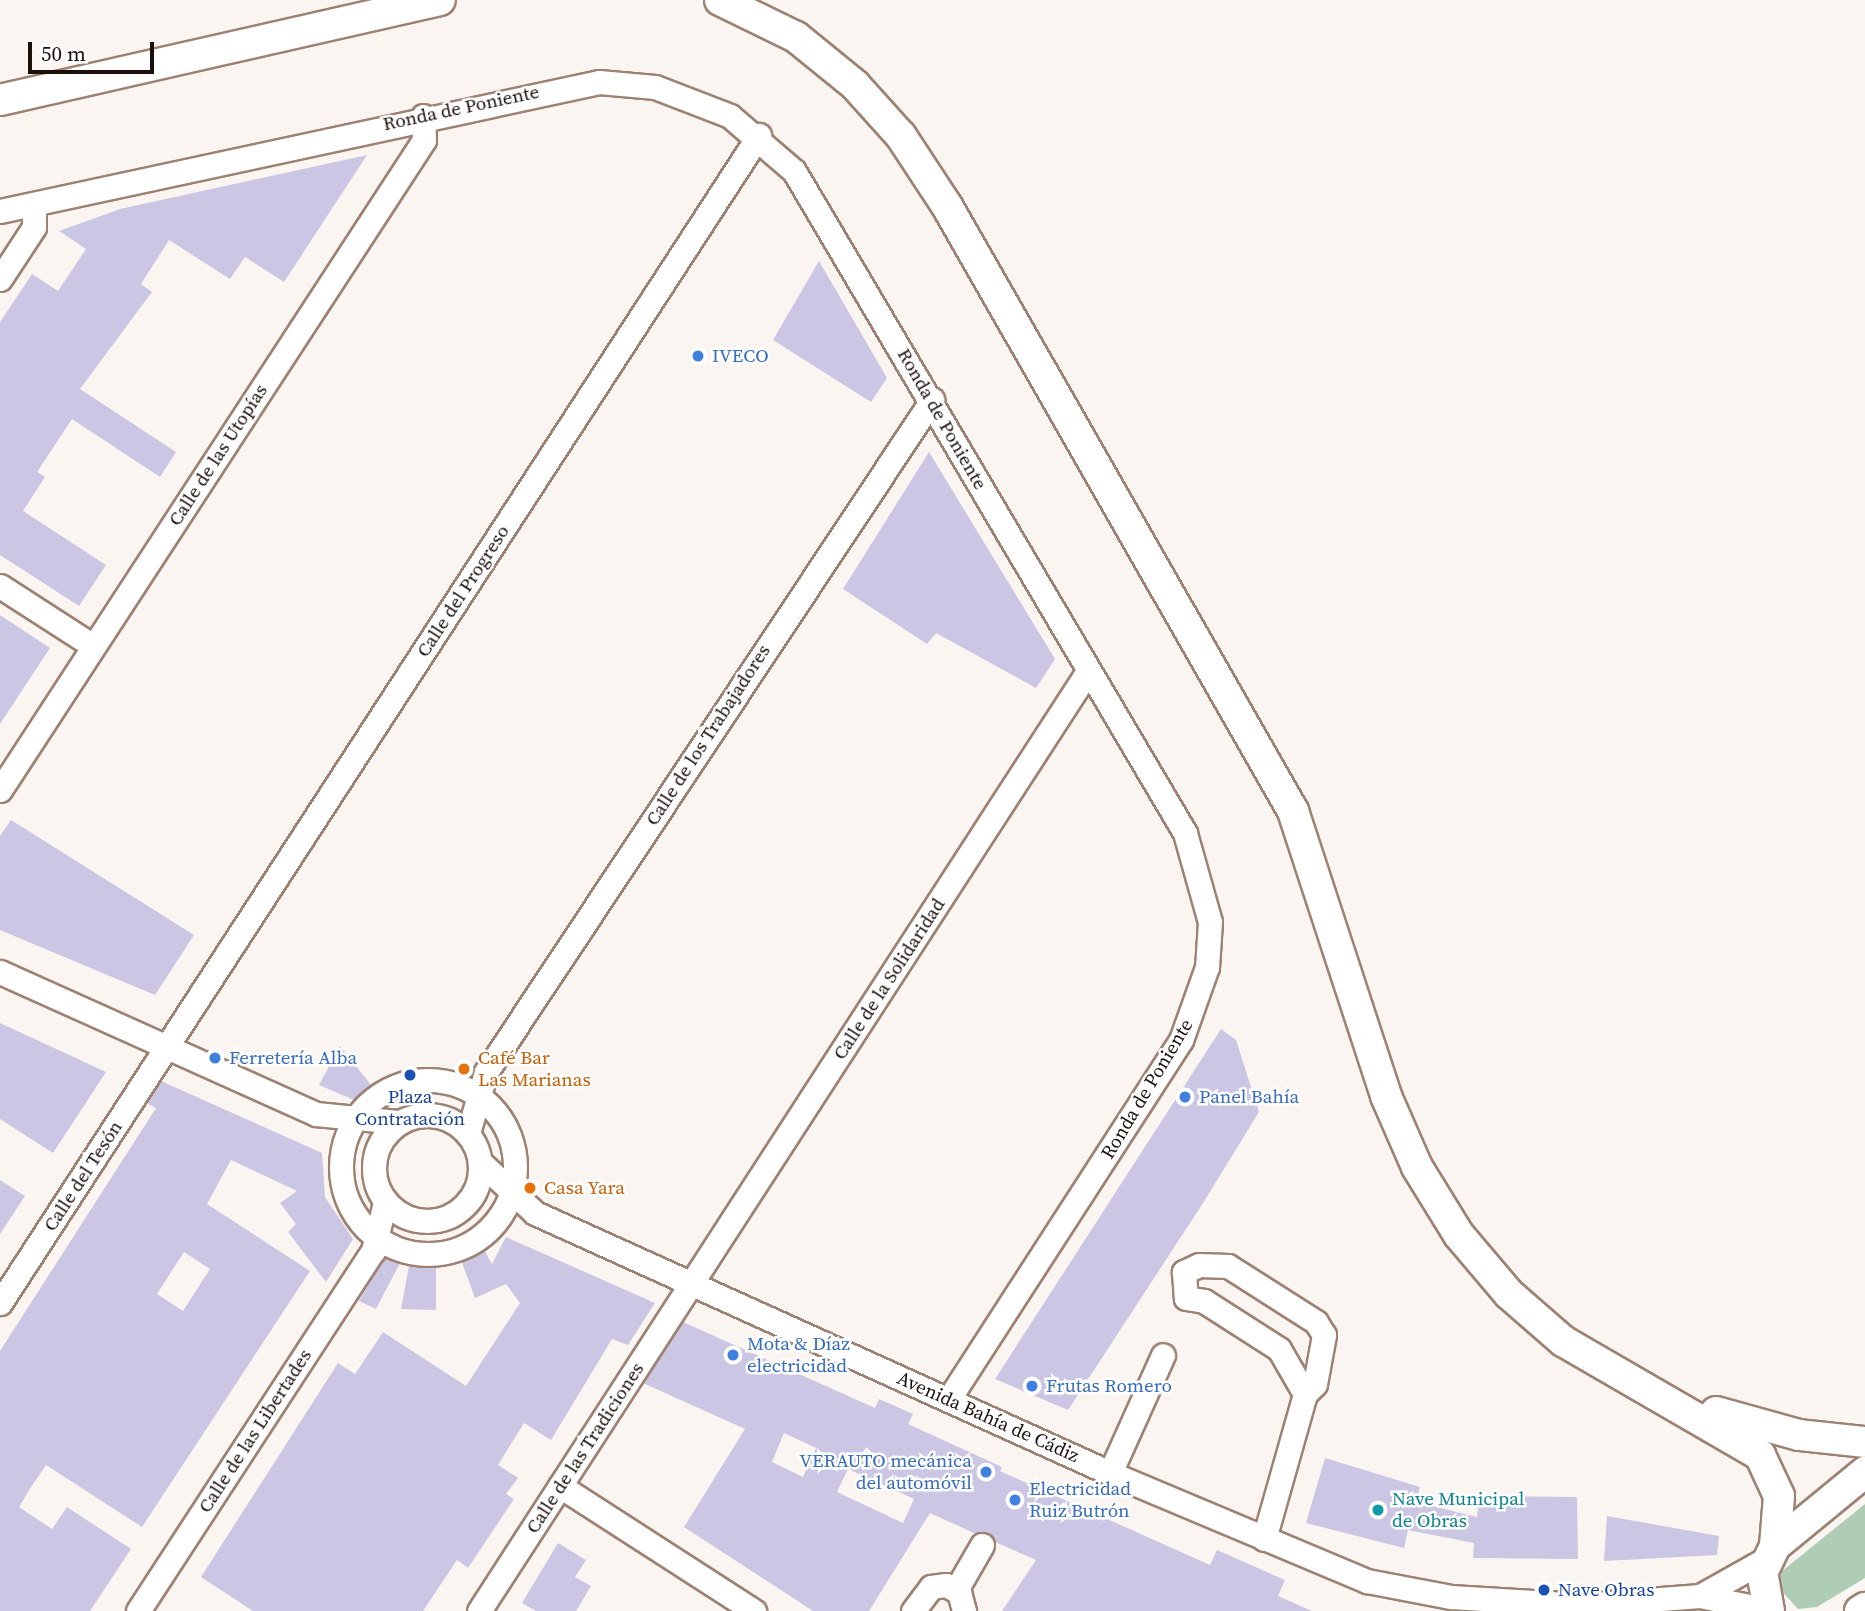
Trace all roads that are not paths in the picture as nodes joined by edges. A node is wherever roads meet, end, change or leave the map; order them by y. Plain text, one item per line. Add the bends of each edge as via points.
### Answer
1 (440, 0) edge
2 (720, 0) edge
3 (0, 100) edge
4 (423, 116) junction
5 (760, 135) junction
6 (34, 204) junction
7 (0, 211) edge
8 (0, 279) edge
9 (932, 400) junction
10 (0, 586) edge
11 (93, 646) junction
12 (1086, 674) junction
13 (0, 790) edge
14 (0, 972) edge
15 (166, 1048) junction
16 (472, 1092) junction
17 (316, 1114) junction
18 (431, 1114) junction
19 (357, 1117) junction
20 (398, 1122) junction
21 (468, 1133) junction
22 (344, 1145) junction
23 (480, 1162) junction
24 (373, 1169) junction
25 (512, 1190) junction
26 (385, 1202) junction
27 (502, 1213) junction
28 (535, 1213) junction
29 (449, 1216) junction
30 (421, 1221) junction
31 (379, 1244) junction
32 (691, 1284) junction
33 (0, 1303) edge
34 (1163, 1354) dead end
35 (1305, 1394) junction
36 (949, 1399) junction
37 (1671, 1402) junction
38 (1865, 1442) edge
39 (1110, 1472) junction
40 (1865, 1472) edge
41 (561, 1486) junction
42 (1264, 1539) junction
43 (982, 1545) dead end
44 (1770, 1552) junction
45 (1700, 1596) junction
46 (960, 1600) edge
47 (1865, 1608) edge
48 (1769, 1610) edge
49 (138, 1611) edge
50 (479, 1611) edge
51 (754, 1611) edge
52 (913, 1611) edge
53 (1860, 1611) edge

1 - 3 main road
2 - 37 main road via 796,37 855,85 901,136 947,206 1293,811 1386,1096 1417,1167 1459,1236 1509,1294 1563,1340
4 - 5 street, Ronda de Poniente via 599,82 656,88 701,102
4 - 6 street, Ronda de Poniente
4 - 11 street, Calle de las Utopías via 424,140
5 - 9 street, Ronda de Poniente via 825,216
5 - 15 street, Calle del Progreso
6 - 7 street, Ronda de Poniente
6 - 8 street via 34,227
9 - 12 street, Ronda de Poniente
9 - 16 street, Calle de los Trabajadores
10 - 11 street
11 - 13 street, Calle de las Utopías
12 - 32 street, Calle de la Solidaridad
12 - 36 street, Ronda de Poniente via 1185,833 1210,922 1208,967 1181,1040
14 - 15 street
15 - 17 street
15 - 33 street, Calle del Tesón
16 - 18 street, Calle de los Trabajadores
16 - 19 street via 413,1082 387,1090
16 - 21 street
16 - 25 street via 509,1135
17 - 19 street
17 - 22 street
18 - 20 street
18 - 21 street
19 - 20 street
19 - 22 street
20 - 24 street via 376,1150
21 - 23 street
22 - 24 street
22 - 31 street via 345,1194
23 - 25 street, Avenida Bahía de Cádiz
23 - 29 street via 473,1194
24 - 26 street
25 - 27 street
25 - 28 street, Avenida Bahía de Cádiz
26 - 30 street
26 - 31 street, Calle de las Libertades
27 - 28 street, Avenida Bahía de Cádiz
27 - 29 street, Avenida Bahía de Cádiz
27 - 31 street via 477,1238 454,1250 416,1253
28 - 32 street, Avenida Bahía de Cádiz
29 - 30 street
30 - 31 street, Calle de las Libertades
31 - 49 street, Calle de las Libertades
32 - 36 street, Avenida Bahía de Cádiz
32 - 41 street, Calle de las Tradiciones
34 - 39 street
35 - 35 street via 1279,1349 1203,1300 1186,1298 1184,1272 1199,1265 1228,1266 1316,1322 1324,1342 1315,1384
35 - 42 street
36 - 39 street, Avenida Bahía de Cádiz
37 - 38 main road via 1799,1435
37 - 44 main road via 1742,1440 1768,1464 1779,1496
39 - 42 street, Avenida Bahía de Cádiz
40 - 44 main road
41 - 50 street, Calle de las Tradiciones
41 - 51 street
42 - 45 street, Avenida Bahía de Cádiz via 1367,1581 1451,1597 1583,1605
43 - 46 street
44 - 45 street, Avenida Bahía de Cádiz
44 - 48 main road via 1762,1588
45 - 48 street, Avenida Bahía de Cádiz
46 - 52 street via 930,1587
47 - 53 main road

